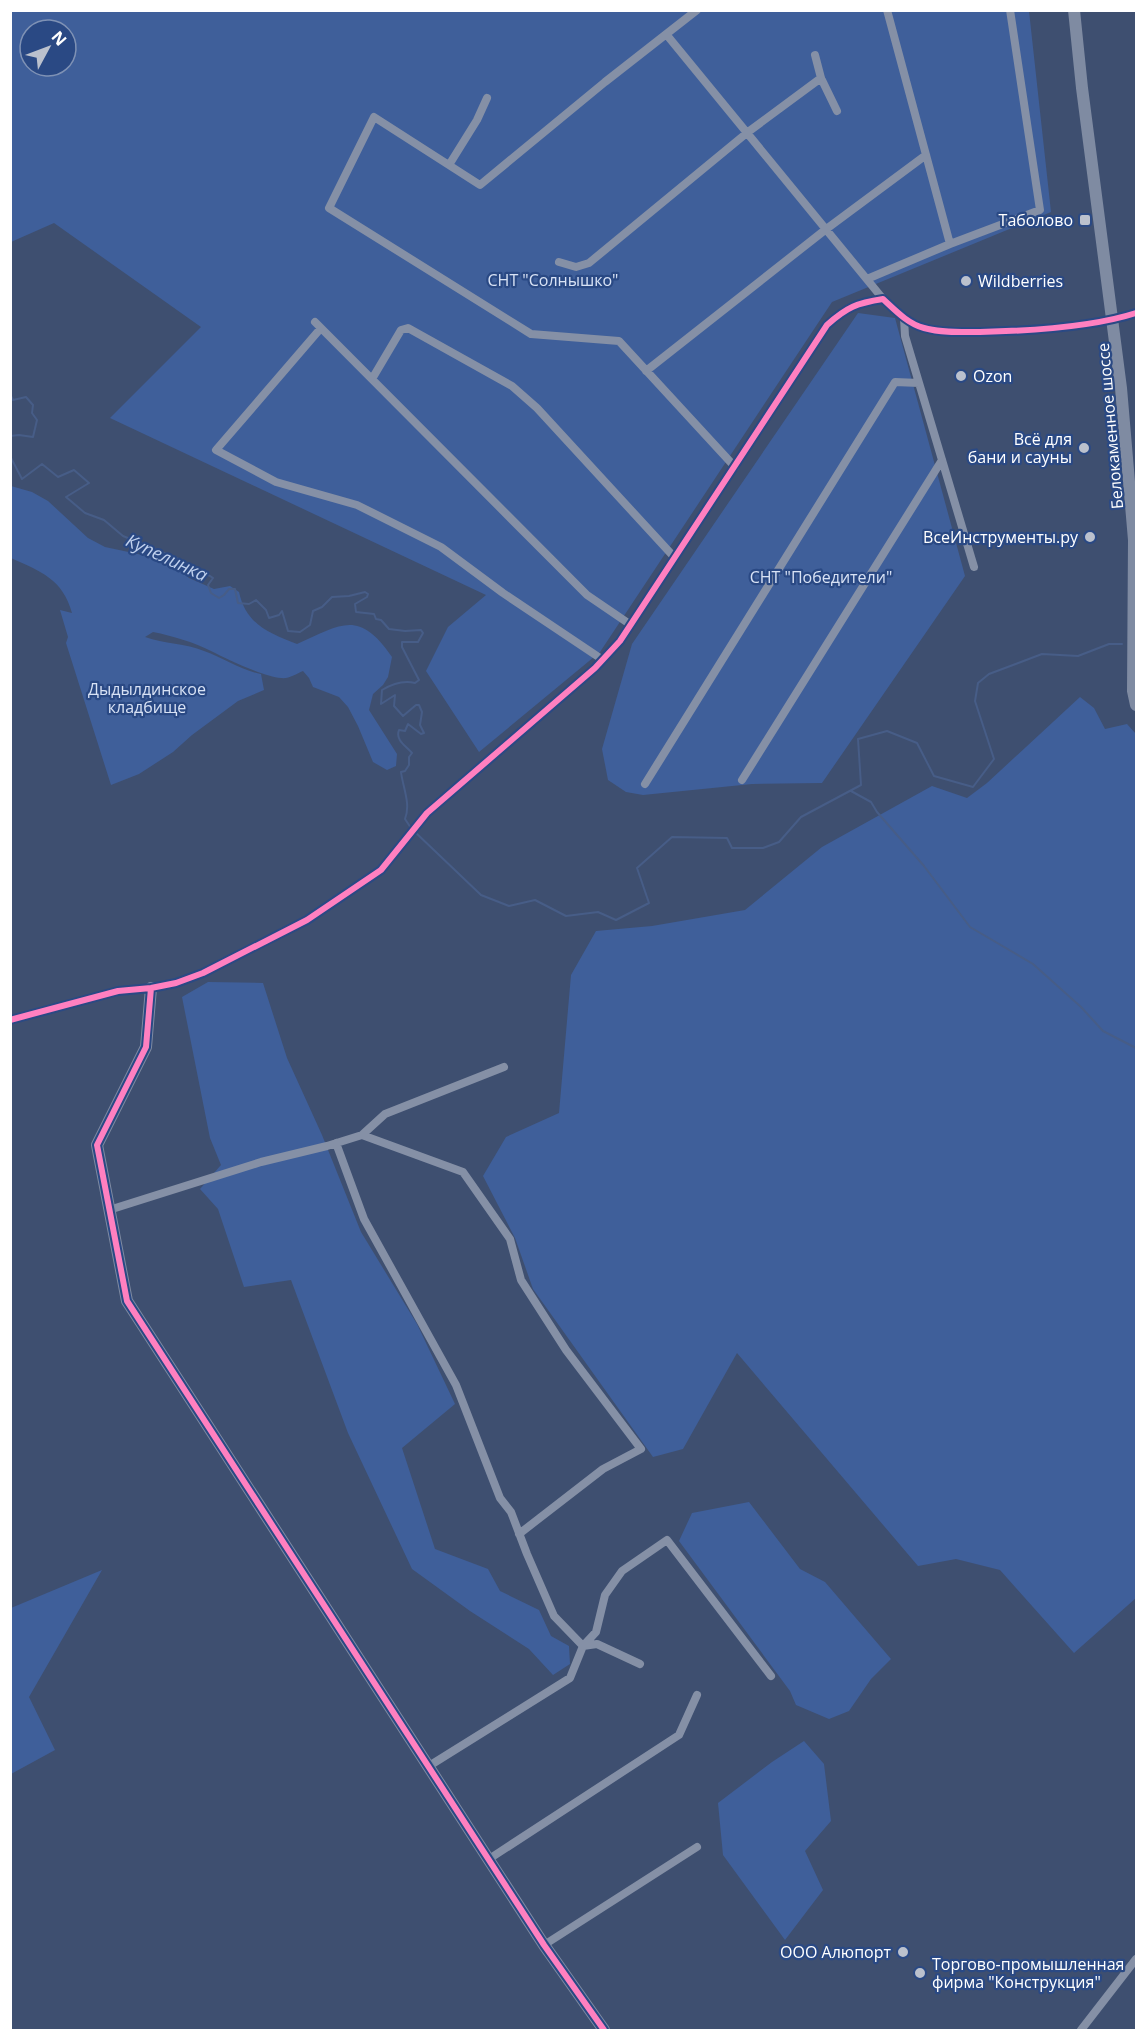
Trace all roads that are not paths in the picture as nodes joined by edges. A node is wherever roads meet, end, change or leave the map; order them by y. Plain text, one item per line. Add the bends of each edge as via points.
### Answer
1 (697, 10) edge
2 (887, 10) edge
3 (1010, 10) edge
4 (1074, 10) edge
5 (666, 34) junction
6 (815, 55) dead end
7 (821, 78) junction
8 (487, 98) dead end
9 (837, 111) dead end
10 (748, 132) junction
11 (926, 155) junction
12 (449, 165) junction
13 (825, 230) junction
14 (950, 244) junction
15 (559, 262) dead end
16 (867, 279) junction
17 (883, 299) junction
18 (1137, 313) edge
19 (904, 318) junction
20 (1113, 319) junction
21 (646, 371) junction
22 (372, 379) junction
23 (919, 383) junction
24 (942, 460) junction
25 (735, 467) junction
26 (675, 558) junction
27 (1135, 564) edge
28 (974, 567) dead end
29 (631, 625) junction
30 (603, 660) junction
31 (1137, 705) edge
32 (742, 780) dead end
33 (645, 784) dead end
34 (151, 988) junction
35 (10, 1020) edge
36 (504, 1067) dead end
37 (362, 1135) junction
38 (336, 1143) junction
39 (109, 1210) junction
40 (519, 1534) junction
41 (583, 1646) junction
42 (640, 1664) dead end
43 (771, 1676) dead end
44 (697, 1695) dead end
45 (429, 1766) junction
46 (697, 1847) dead end
47 (489, 1858) junction
48 (544, 1945) junction
49 (1137, 1959) edge
50 (604, 2031) edge
51 (1081, 2031) edge

1 - 5 street
2 - 11 street
3 - 14 street via 1040,210
4 - 20 street, Белокаменное шоссе
5 - 10 street
5 - 12 street via 480,185
6 - 7 street
7 - 9 street
7 - 10 street
8 - 12 street
10 - 13 street
10 - 15 street via 589,263 576,267
11 - 13 street
11 - 14 street
12 - 21 street via 374,117 329,208 531,334 619,341
13 - 16 street
13 - 21 street
14 - 16 street
16 - 17 street
17 - 19 street
17 - 25 street via 857,303 827,325
18 - 20 street
19 - 20 street via 923,328 967,332
19 - 23 street via 905,336
20 - 27 street, Белокаменное шоссе
21 - 25 street
22 - 26 street via 401,330 408,328 512,386 537,408
22 - 29 street via 587,595
22 - 30 street via 318,325 216,450 276,482 357,505 441,547
23 - 24 street
23 - 33 street via 896,382
24 - 28 street
24 - 32 street
25 - 26 street
26 - 29 street
27 - 31 street, Белокаменное шоссе via 1133,691
29 - 30 street
30 - 34 street via 418,822 381,870 307,920 203,973
34 - 35 street via 118,991
34 - 39 street via 146,1047 97,1145
36 - 37 street via 385,1114
37 - 38 street
37 - 40 street via 463,1172 510,1239 521,1280 566,1350 641,1449 603,1469
38 - 39 street via 261,1162
38 - 40 street via 364,1219 456,1385 500,1498 511,1512
39 - 45 street via 127,1301
40 - 41 street via 554,1616
41 - 42 street via 597,1644
41 - 43 street via 596,1632 605,1595 622,1571 666,1540
41 - 45 street via 570,1678
44 - 47 street via 679,1735
45 - 47 street
46 - 48 street
47 - 48 street
48 - 50 street
49 - 51 street

